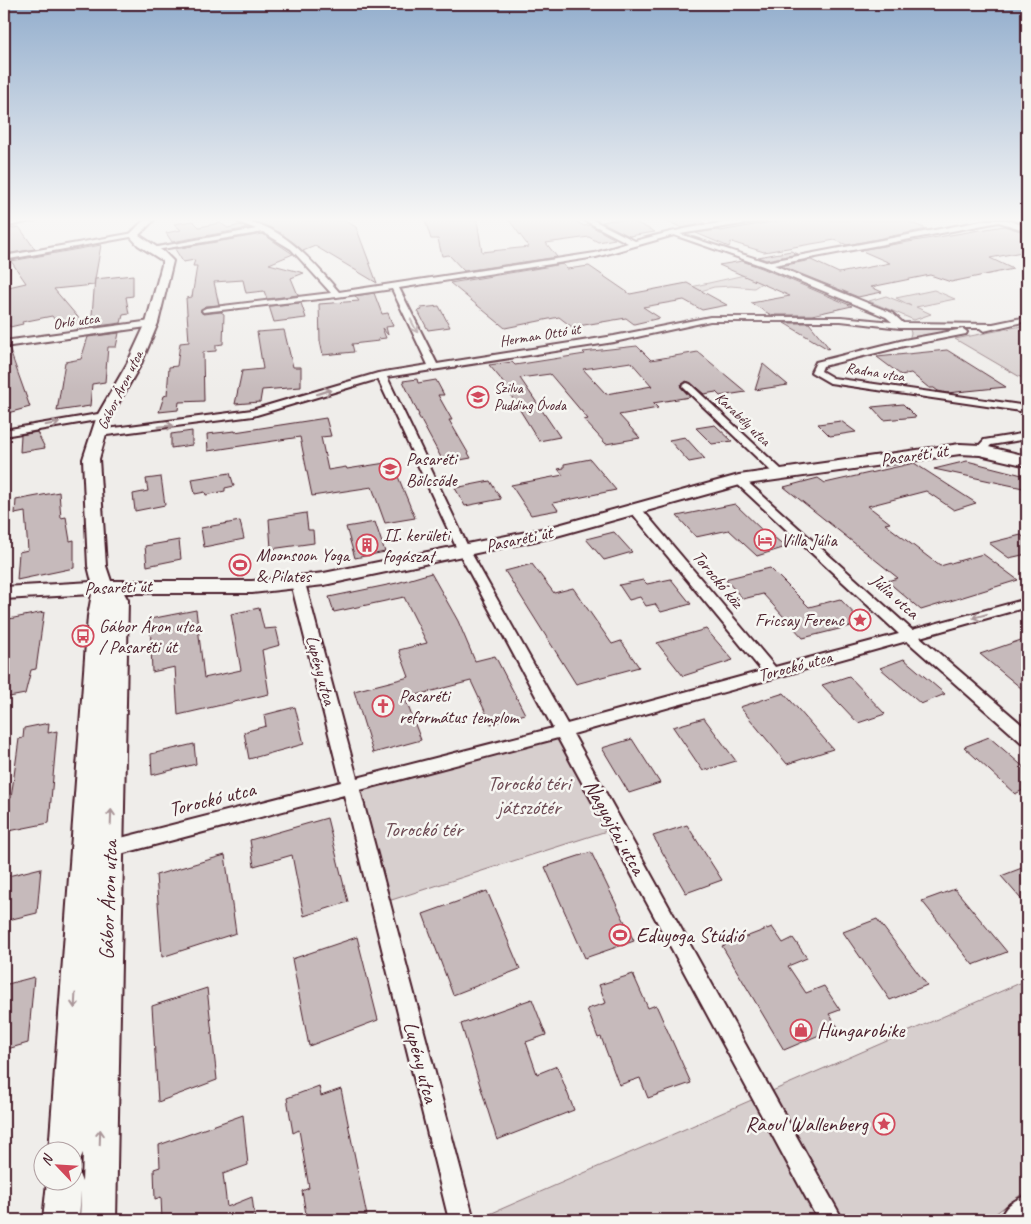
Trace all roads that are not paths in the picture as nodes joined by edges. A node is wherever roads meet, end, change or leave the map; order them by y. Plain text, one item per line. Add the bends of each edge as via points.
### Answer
1 (164, 277) edge
2 (321, 277) edge
3 (452, 277) edge
4 (798, 277) edge
5 (394, 286) junction
6 (337, 295) junction
7 (206, 310) dead end
8 (1027, 319) edge
9 (151, 324) junction
10 (900, 325) junction
11 (992, 326) junction
12 (944, 336) joint
13 (904, 343) junction
14 (4, 344) edge
15 (434, 366) junction
16 (381, 375) junction
17 (687, 386) dead end
18 (1027, 409) edge
19 (107, 426) junction
20 (4, 433) edge
21 (1027, 436) edge
22 (1010, 439) junction
23 (980, 450) junction
24 (999, 454) junction
25 (1027, 460) edge
26 (779, 474) junction
27 (739, 480) junction
28 (636, 510) junction
29 (464, 551) junction
30 (298, 583) junction
31 (103, 587) junction
32 (4, 593) edge
33 (1027, 603) edge
34 (909, 635) junction
35 (772, 673) junction
36 (563, 731) junction
37 (1027, 738) edge
38 (352, 787) junction
39 (97, 852) junction
40 (108, 898) junction
41 (80, 905) junction
42 (92, 949) junction
43 (67, 1142) edge
44 (72, 1194) edge
45 (1027, 1212) edge
46 (98, 1220) edge
47 (462, 1220) edge
48 (831, 1220) edge
49 (1018, 1220) edge

1 - 9 street, Gábor Áron utca
2 - 6 street
3 - 5 street
4 - 10 street via 889,315
5 - 6 street
5 -> 15 street
6 - 7 street
8 - 11 street, Herman Ottó út
9 - 14 street, Orló utca
9 - 19 street, Gábor Áron utca
10 - 11 street, Herman Ottó út
10 - 13 street, Radna utca via 906,334
10 - 15 street, Herman Ottó út via 841,319 710,319 614,339
11 - 12 street, Herman Ottó út
12 - 13 street, Radna utca
13 - 18 street, Radna utca via 819,364 816,372 830,380
15 - 16 street, Herman Ottó út
19 -> 16 street, Herman Ottó út via 187,423 253,413
16 - 29 street, Nagyajtai utca
17 - 26 street, Karabély utca
20 -> 19 street, Herman Ottó út
19 - 31 street, Gábor Áron utca via 91,459 97,566
21 - 22 street
22 - 23 street via 988,442
22 - 24 street via 1001,446
23 - 24 street, Pasaréti út
23 - 26 street, Pasaréti út via 950,450
24 - 25 street, Pasaréti út
26 - 27 street, Pasaréti út
27 - 28 street, Pasaréti út
27 - 34 street, Júlia utca
28 - 29 street, Pasaréti út
28 - 35 street, Torockó köz
29 - 30 street, Pasaréti út
29 - 36 street, Nagyajtai utca
30 - 31 street, Pasaréti út via 229,587
30 - 38 street, Lupény utca
31 - 32 street, Pasaréti út
31 - 39 street, Gábor Áron utca via 99,601 105,688
33 -> 34 street, Torockó utca
34 - 35 street, Torockó utca
34 - 37 street, Júlia utca
35 - 36 street, Torockó utca
36 - 38 street
36 - 48 street, Nagyajtai utca
38 - 39 street, Torockó utca
38 - 47 street, Lupény utca via 379,904
39 - 40 street, Gábor Áron utca
39 - 41 street, Gábor Áron utca
40 - 41 street
40 - 42 street, Gábor Áron utca
41 - 42 street, Gábor Áron utca
42 -> 43 street, Gábor Áron utca
44 -> 42 street, Gábor Áron utca
44 - 46 street, Gábor Áron utca
45 - 49 street

